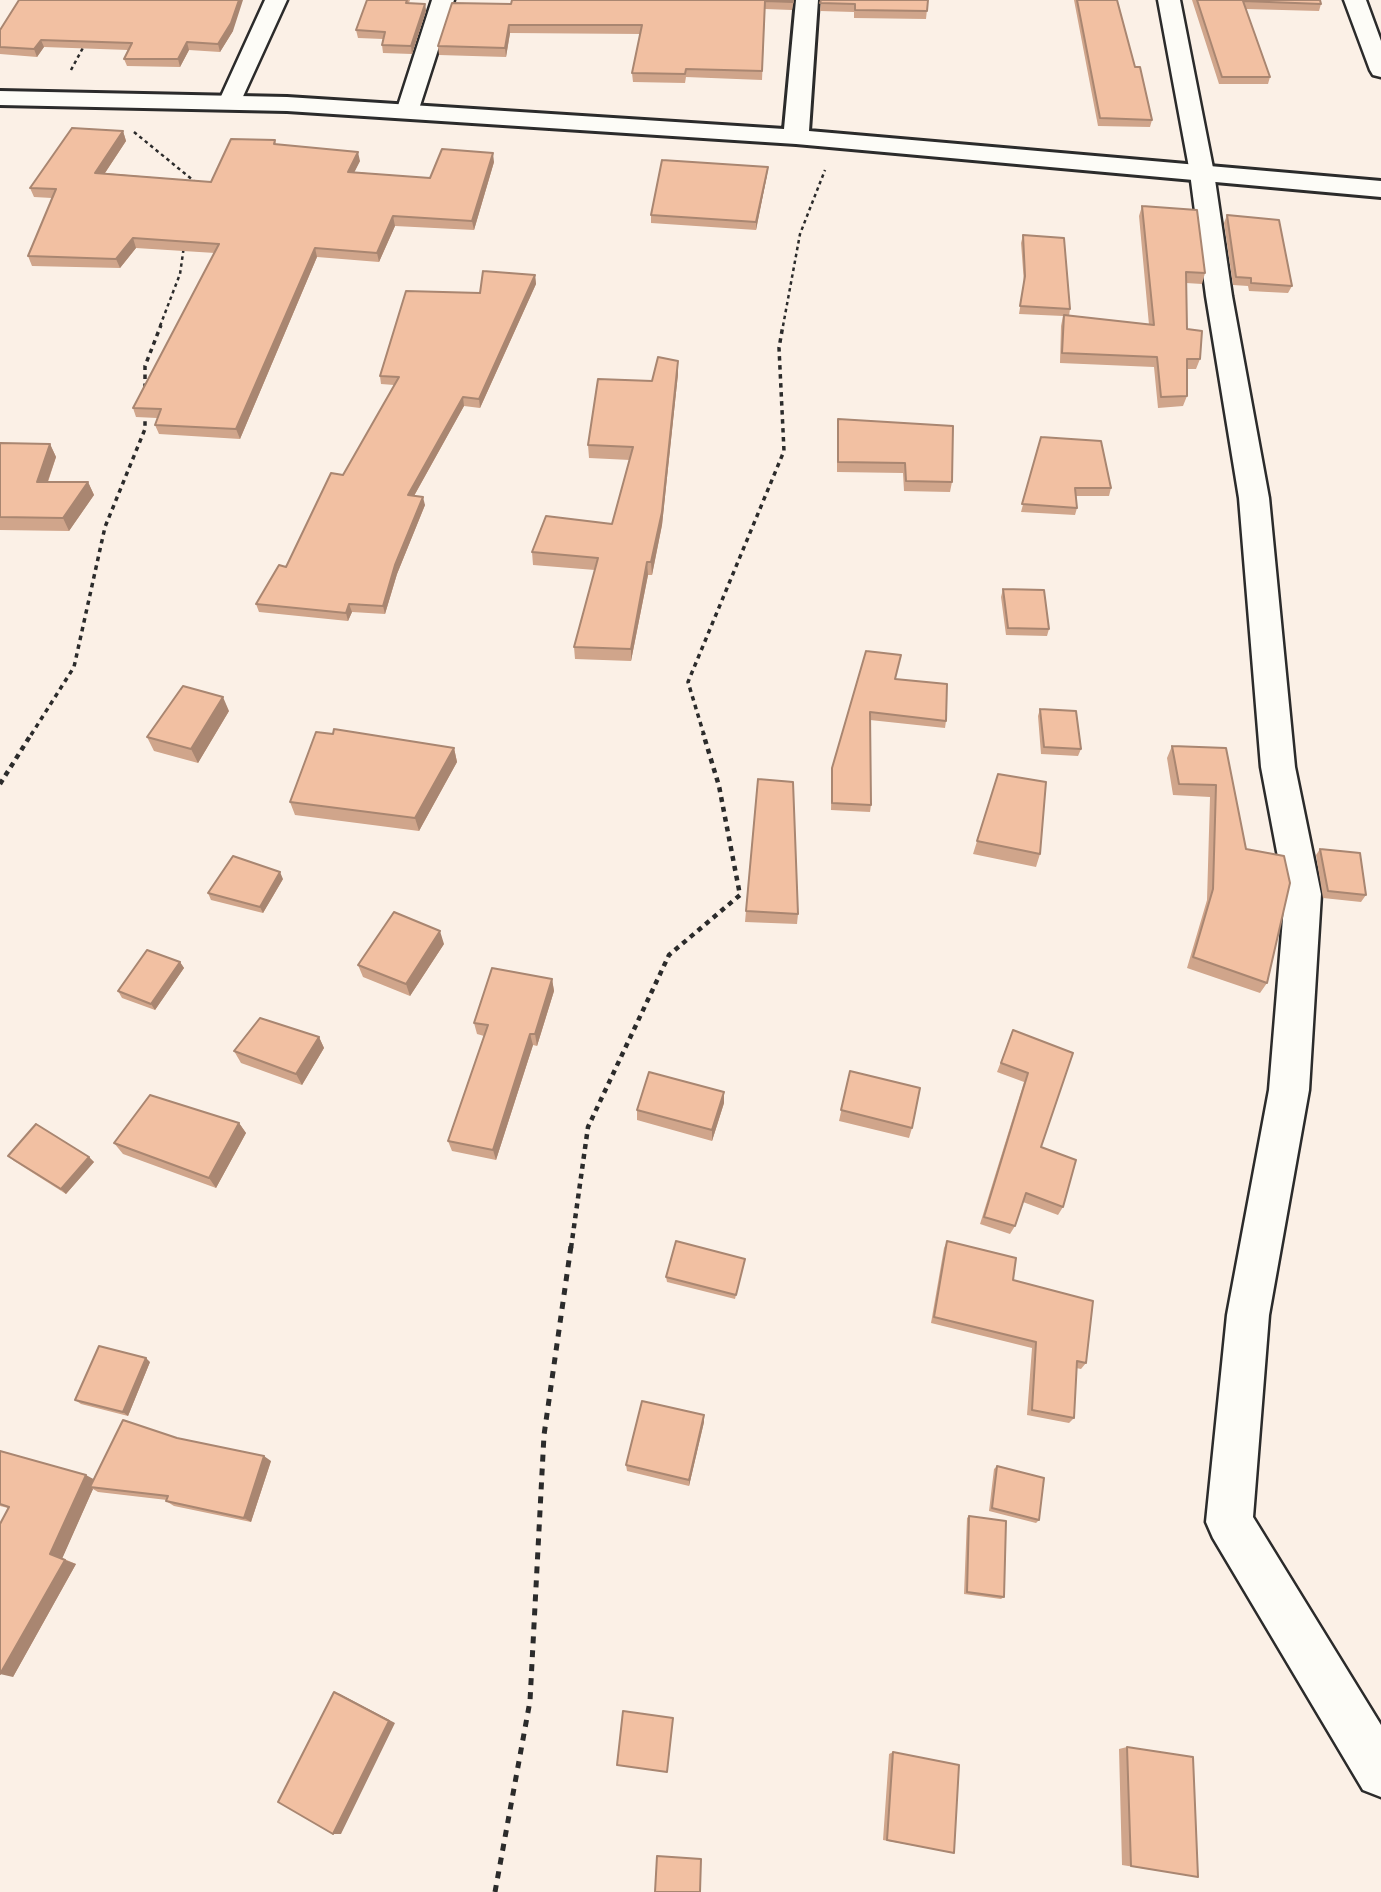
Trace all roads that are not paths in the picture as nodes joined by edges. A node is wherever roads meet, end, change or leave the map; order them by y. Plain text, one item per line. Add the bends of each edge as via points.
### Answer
1 (276, 0) edge
2 (443, 0) edge
3 (807, 0) edge
4 (1169, 0) edge
5 (1355, 0) edge
6 (1381, 70) edge
7 (0, 98) edge
8 (229, 103) junction
9 (407, 112) junction
10 (796, 137) junction
11 (1202, 173) junction
12 (1381, 189) edge
13 (1381, 1772) edge

1 - 8 street
2 - 9 street
3 - 10 street
4 - 11 street
5 - 6 street
7 - 8 street
8 - 9 street
9 - 10 street
10 - 11 street
11 - 12 street
11 - 13 street via 1254,498 1278,767 1303,894 1289,1090 1248,1315 1228,1522

